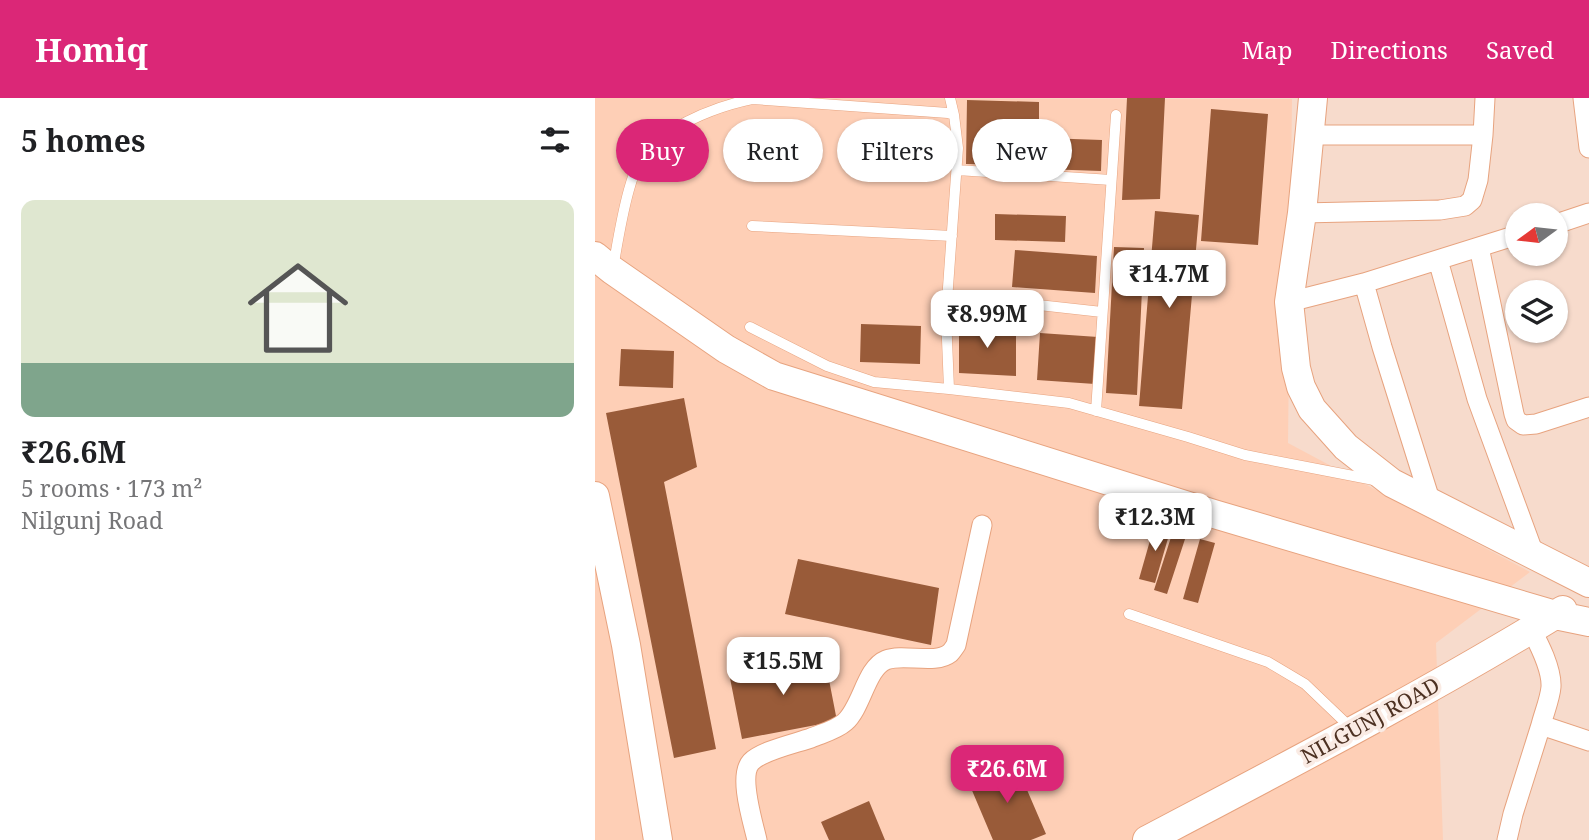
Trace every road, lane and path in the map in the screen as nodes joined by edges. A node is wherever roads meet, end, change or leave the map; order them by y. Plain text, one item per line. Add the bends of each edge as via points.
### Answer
1 (752, 98) edge
2 (950, 98) edge
3 (1313, 98) edge
4 (1485, 98) edge
5 (1583, 98) edge
6 (954, 115) junction
7 (1116, 115) dead end
8 (954, 119) edge
9 (1309, 135) junction
10 (1483, 135) junction
11 (1589, 148) edge
12 (958, 170) edge
13 (1111, 180) junction
14 (956, 182) edge
15 (1302, 213) junction
16 (1589, 213) edge
17 (1568, 219) edge
18 (752, 226) dead end
19 (952, 236) junction
20 (1505, 239) edge
21 (1479, 247) junction
22 (1438, 260) junction
23 (604, 263) edge
24 (1364, 283) junction
25 (948, 295) junction
26 (1289, 302) junction
27 (1102, 312) junction
28 (750, 327) dead end
29 (949, 389) junction
30 (1589, 407) edge
31 (1096, 411) junction
32 (1392, 483) junction
33 (595, 496) edge
34 (1431, 503) junction
35 (982, 525) dead end
36 (1534, 554) junction
37 (1589, 583) edge
38 (1589, 594) edge
39 (1129, 614) dead end
40 (1543, 622) junction
41 (1589, 622) edge
42 (1541, 724) junction
43 (1353, 730) junction
44 (1589, 741) edge
45 (659, 840) edge
46 (757, 840) edge
47 (1147, 840) edge
48 (1507, 840) edge

1 - 6 lane
1 - 23 lane via 695,117 652,141 640,159
2 - 6 lane
3 - 9 street
4 - 10 street
5 - 11 street
6 - 8 lane
7 - 13 lane
9 - 10 street
9 - 15 street
10 - 15 street via 1476,190 1465,206 1440,211
12 - 13 lane
13 - 27 lane
14 - 19 lane
15 - 26 street
16 - 17 street
18 - 19 lane
19 - 25 lane
20 - 21 street
21 - 22 street
21 - 30 street via 1516,420 1523,425 1536,424
22 - 24 street
22 - 36 street via 1477,399
23 - 40 street via 726,349 774,376
24 - 26 street
24 - 34 street
25 - 27 lane
25 - 29 lane
26 - 32 street via 1296,368 1312,409 1346,447
27 - 31 lane
28 - 29 lane via 827,366 874,382
29 - 31 lane
31 - 32 lane via 1245,455
32 - 34 street
33 - 45 street via 627,645
34 - 36 street
35 - 46 street via 956,645 949,654 884,661 875,668 854,713 844,723 751,762 745,773 746,786
36 - 37 street
38 - 40 street, NILGUNJ ROAD
39 - 43 lane via 1268,662 1305,684
40 - 41 street
40 - 42 street via 1551,688
40 - 43 street, NILGUNJ ROAD
42 - 44 street
42 - 48 street
43 - 47 street, NILGUNJ ROAD

